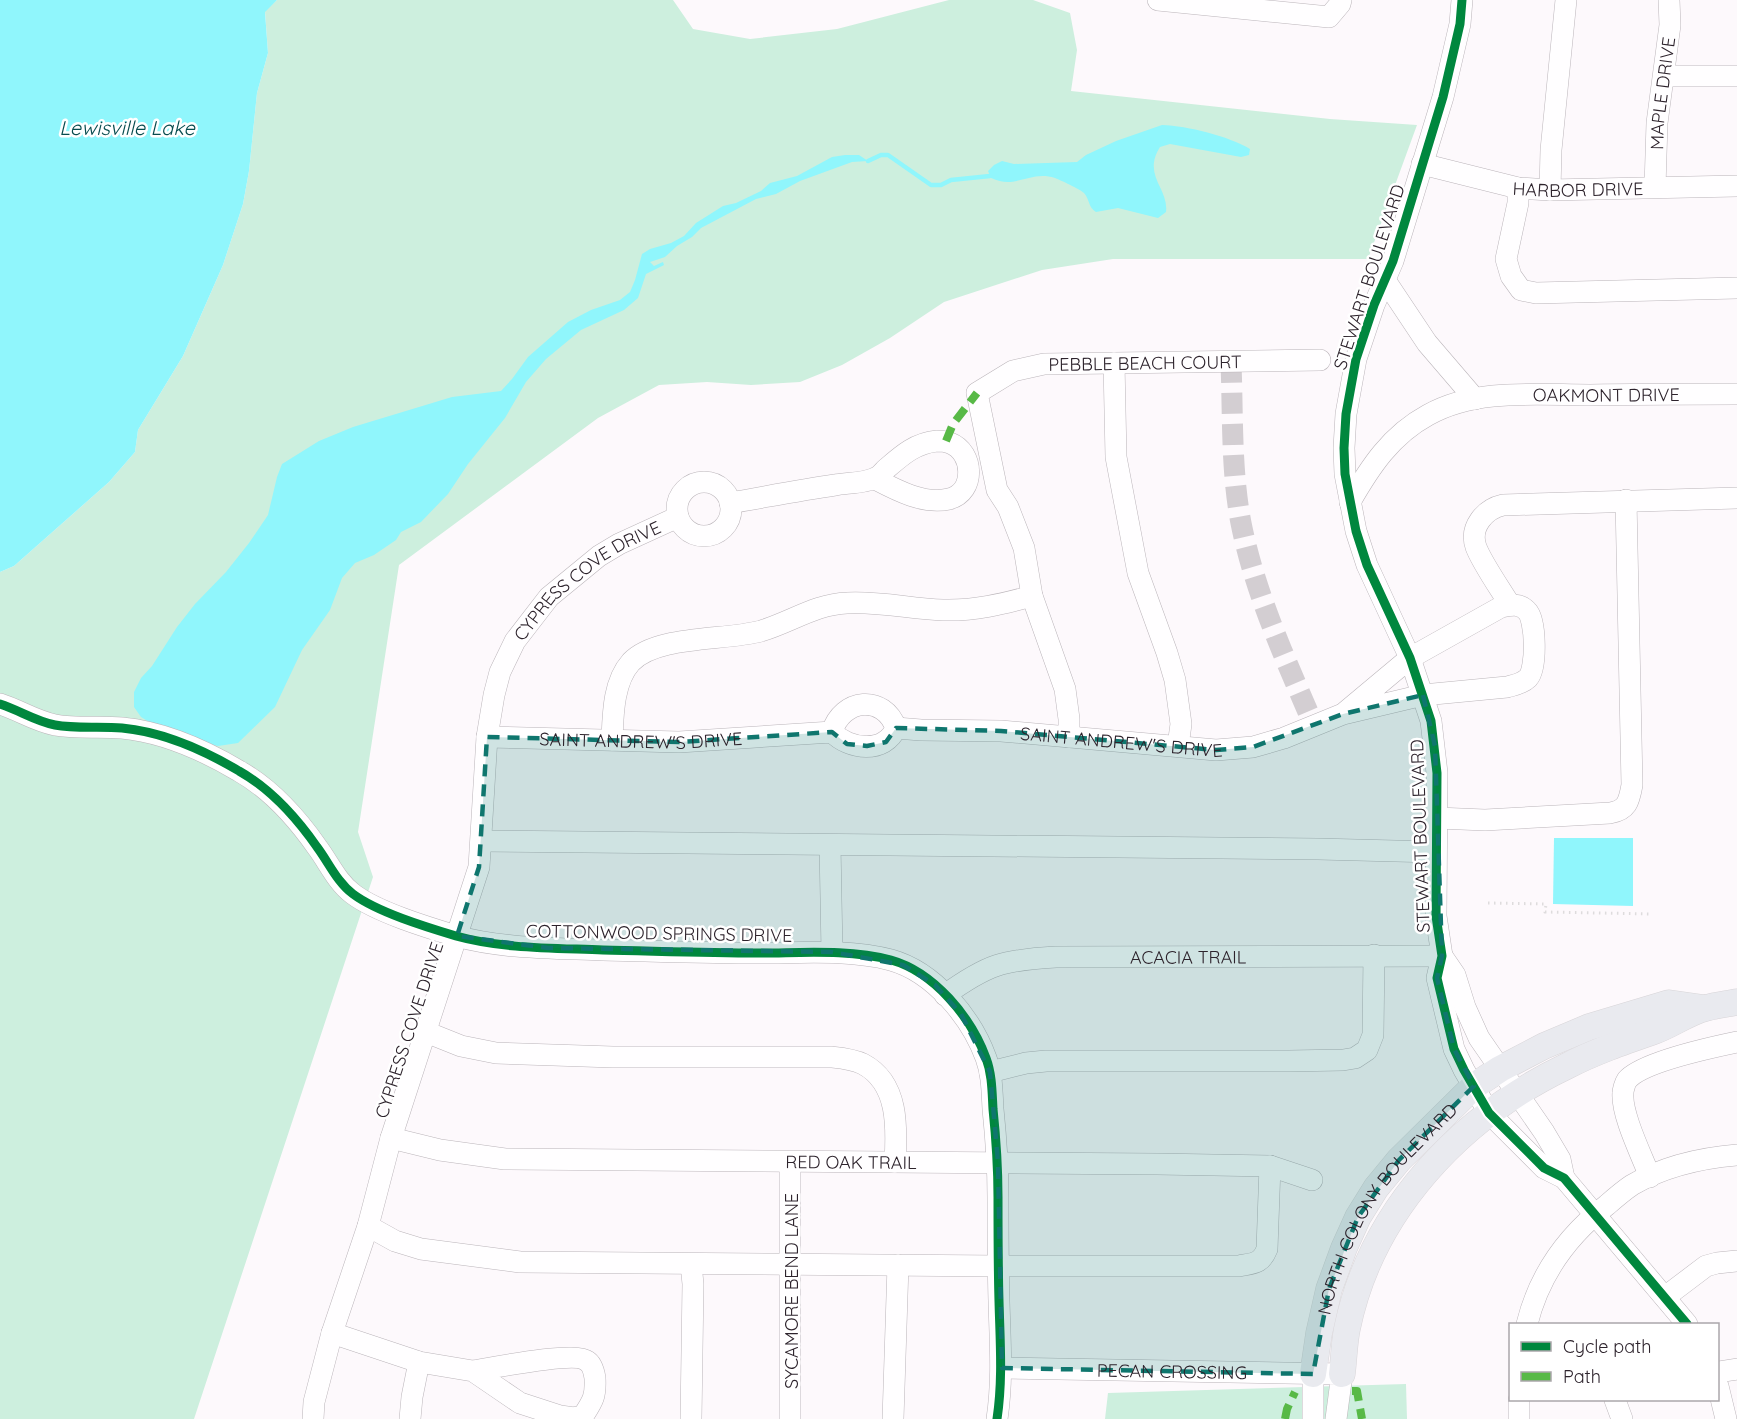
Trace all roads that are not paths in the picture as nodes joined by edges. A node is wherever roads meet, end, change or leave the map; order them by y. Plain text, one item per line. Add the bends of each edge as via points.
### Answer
1 (1341, 0) edge
2 (1462, 0) edge
3 (1566, 0) edge
4 (1669, 0) edge
5 (1169, 1) edge
6 (1236, 4) edge
7 (1664, 76) junction
8 (1737, 76) edge
9 (1422, 164) junction
10 (1737, 186) edge
11 (1655, 187) junction
12 (1518, 188) junction
13 (1550, 190) junction
14 (1384, 280) junction
15 (1737, 288) edge
16 (1320, 360) dead end
17 (1114, 363) junction
18 (1737, 394) edge
19 (1475, 399) junction
20 (875, 479) junction
21 (968, 482) junction
22 (997, 490) junction
23 (1737, 498) edge
24 (1626, 500) junction
25 (1350, 502) junction
26 (730, 503) junction
27 (678, 517) junction
28 (1032, 596) junction
29 (1510, 605) junction
30 (1410, 658) junction
31 (1423, 695) junction
32 (0, 704) edge
33 (1342, 714) junction
34 (896, 728) junction
35 (832, 732) junction
36 (487, 737) junction
37 (1069, 737) junction
38 (612, 740) junction
39 (1178, 746) junction
40 (1437, 818) junction
41 (482, 842) junction
42 (830, 845) junction
43 (1435, 852) junction
44 (457, 936) junction
45 (832, 952) junction
46 (1374, 956) junction
47 (1442, 956) junction
48 (945, 995) junction
49 (1737, 1002) edge
50 (1704, 1008) junction
51 (426, 1032) junction
52 (1737, 1042) edge
53 (1500, 1069) junction
54 (990, 1072) junction
55 (1474, 1086) junction
56 (1517, 1093) junction
57 (1489, 1113) junction
58 (391, 1138) junction
59 (1737, 1155) edge
60 (790, 1162) junction
61 (895, 1162) junction
62 (998, 1162) junction
63 (1270, 1166) junction
64 (1650, 1177) junction
65 (1564, 1178) junction
66 (1312, 1180) dead end
67 (1594, 1215) junction
68 (368, 1226) junction
69 (1737, 1261) edge
70 (691, 1264) junction
71 (791, 1264) junction
72 (898, 1265) junction
73 (999, 1266) junction
74 (1665, 1297) junction
75 (1532, 1323) edge
76 (1686, 1323) edge
77 (332, 1333) junction
78 (419, 1362) junction
79 (1002, 1368) junction
80 (1737, 1369) edge
81 (473, 1371) junction
82 (1719, 1372) edge
83 (1313, 1374) junction
84 (1342, 1374) junction
85 (1719, 1391) edge
86 (1519, 1401) edge
87 (1615, 1401) edge
88 (313, 1419) edge
89 (410, 1419) edge
90 (691, 1419) edge
91 (790, 1419) edge
92 (893, 1419) edge
93 (998, 1419) edge
94 (1313, 1419) edge
95 (1336, 1419) edge
96 (1519, 1419) edge
97 (1622, 1419) edge
98 (1725, 1419) edge

1 - 6 street via 1329,18
2 - 9 street, STEWART BOULEVARD via 1454,54
3 - 13 street
4 - 7 street, MAPLE DRIVE
5 - 6 street
7 - 8 street
7 - 11 street, MAPLE DRIVE via 1657,123
9 - 12 street, HARBOR DRIVE
9 - 14 street, STEWART BOULEVARD
10 - 11 street, HARBOR DRIVE
11 - 13 street, HARBOR DRIVE
12 - 13 street, HARBOR DRIVE
12 - 15 street via 1506,259 1521,290 1536,293
14 - 19 street via 1427,343
14 - 25 street, STEWART BOULEVARD via 1356,359 1346,414 1345,474
16 - 17 street, PEBBLE BEACH COURT
17 - 22 street, PEBBLE BEACH COURT via 1044,364 1013,371 977,393
17 - 39 street via 1116,457 1138,573 1174,680 1180,724
18 - 19 street, OAKMONT DRIVE via 1512,395
19 - 25 street, OAKMONT DRIVE via 1448,406 1410,426 1367,471
20 - 21 street via 904,493 936,500 958,495
20 - 21 street via 917,446 946,441 963,453 968,464
20 - 26 street
21 - 22 street
22 - 28 street via 1024,548
23 - 24 street
24 - 29 street via 1503,505 1482,516 1476,528 1476,547
24 - 40 street via 1632,785 1626,806 1610,813 1485,820
25 - 30 street, STEWART BOULEVARD via 1367,565
26 - 27 street, CYPRESS COVE DRIVE via 727,523 711,536 690,533
26 - 27 street, CYPRESS COVE DRIVE via 718,486 697,483 680,496
27 - 36 street, CYPRESS COVE DRIVE via 599,556 534,614 514,641 500,672
28 - 37 street via 1065,689
28 - 38 street via 957,610 828,605 764,630 655,646 631,662 619,683
29 - 30 street
29 - 31 street via 1518,605 1532,618 1534,663 1526,680 1507,687
30 - 31 street, STEWART BOULEVARD
30 - 33 street
31 - 33 street
31 - 40 street, STEWART BOULEVARD via 1435,746
32 - 44 street, COTTONWOOD SPRINGS DRIVE via 58,726 144,731 196,748 261,785 288,810 351,893 371,905
33 - 39 street, SAINT ANDREW'S DRIVE via 1253,747 1216,750
34 - 35 street via 886,742 867,746 847,744
34 - 35 street via 887,713 864,704 843,711
34 - 37 street, SAINT ANDREW'S DRIVE
35 - 38 street, SAINT ANDREW'S DRIVE via 721,741
36 - 38 street, SAINT ANDREW'S DRIVE
36 - 41 street, CYPRESS COVE DRIVE
37 - 39 street, SAINT ANDREW'S DRIVE
40 - 43 street, STEWART BOULEVARD
41 - 42 street
41 - 44 street, CYPRESS COVE DRIVE via 477,874
42 - 43 street
42 - 45 street
43 - 47 street, STEWART BOULEVARD via 1436,916
44 - 45 street, COTTONWOOD SPRINGS DRIVE via 548,948
44 - 51 street, CYPRESS COVE DRIVE
45 - 48 street, COTTONWOOD SPRINGS DRIVE via 891,960 922,975
46 - 47 street, ACACIA TRAIL
46 - 48 street, ACACIA TRAIL via 1018,959 994,965
46 - 54 street via 1373,1035 1367,1050 1355,1058 1046,1061
47 - 53 street, STEWART BOULEVARD via 1455,975 1479,1038
47 - 55 street, STEWART BOULEVARD via 1437,978 1444,1012 1454,1049
48 - 54 street, COTTONWOOD SPRINGS DRIVE via 973,1029
49 - 50 main road, NORTH COLONY BOULEVARD
50 - 53 main road, NORTH COLONY BOULEVARD via 1669,1003 1639,1011 1544,1046
50 - 56 main road, NORTH COLONY BOULEVARD via 1664,1028 1589,1055
51 - 58 street, CYPRESS COVE DRIVE
51 - 61 street via 461,1046 496,1053 849,1059 873,1071 894,1105
52 - 64 street via 1677,1057 1626,1080 1622,1092 1624,1108
53 - 55 main road, NORTH COLONY BOULEVARD
53 - 56 street, STEWART BOULEVARD
54 - 62 street, COTTONWOOD SPRINGS DRIVE
55 - 57 street, STEWART BOULEVARD
55 - 83 main road, NORTH COLONY BOULEVARD via 1399,1160 1358,1217 1329,1289
56 - 57 main road, NORTH COLONY BOULEVARD
56 - 65 street, STEWART BOULEVARD via 1560,1159
57 - 65 street, STEWART BOULEVARD via 1544,1168
57 - 84 main road, NORTH COLONY BOULEVARD via 1444,1151 1393,1216 1363,1276 1347,1330
58 - 60 street, RED OAK TRAIL via 505,1160
58 - 68 street, CYPRESS COVE DRIVE
59 - 64 street via 1697,1161
60 - 61 street, RED OAK TRAIL
60 - 71 street, SYCAMORE BEND LANE
61 - 62 street, RED OAK TRAIL
62 - 63 street, RED OAK TRAIL
62 - 73 street, COTTONWOOD SPRINGS DRIVE
63 - 66 street, RED OAK TRAIL
63 - 73 street via 1267,1249 1257,1263
64 - 67 street via 1630,1186
65 - 67 street, STEWART BOULEVARD
67 - 74 street, STEWART BOULEVARD
67 - 75 street via 1555,1258 1538,1289
68 - 70 street via 394,1241 421,1249 484,1258
68 - 77 street, CYPRESS COVE DRIVE
69 - 74 street via 1706,1266
70 - 71 street
70 - 90 street
71 - 72 street
71 - 91 street, SYCAMORE BEND LANE
72 - 73 street
72 - 92 street
73 - 79 street, COTTONWOOD SPRINGS DRIVE
74 - 76 street, STEWART BOULEVARD
77 - 78 street
77 - 88 street, CYPRESS COVE DRIVE
78 - 81 street
78 - 89 street
79 - 83 street, PECAN CROSSING
79 - 93 street, COTTONWOOD SPRINGS DRIVE
80 - 82 street
81 - 81 street via 576,1358 588,1361 594,1372 594,1400 583,1416 560,1416 520,1403
83 - 84 street, PECAN CROSSING
83 - 94 street
84 - 95 street
85 - 98 street
86 - 96 street
87 - 97 street

